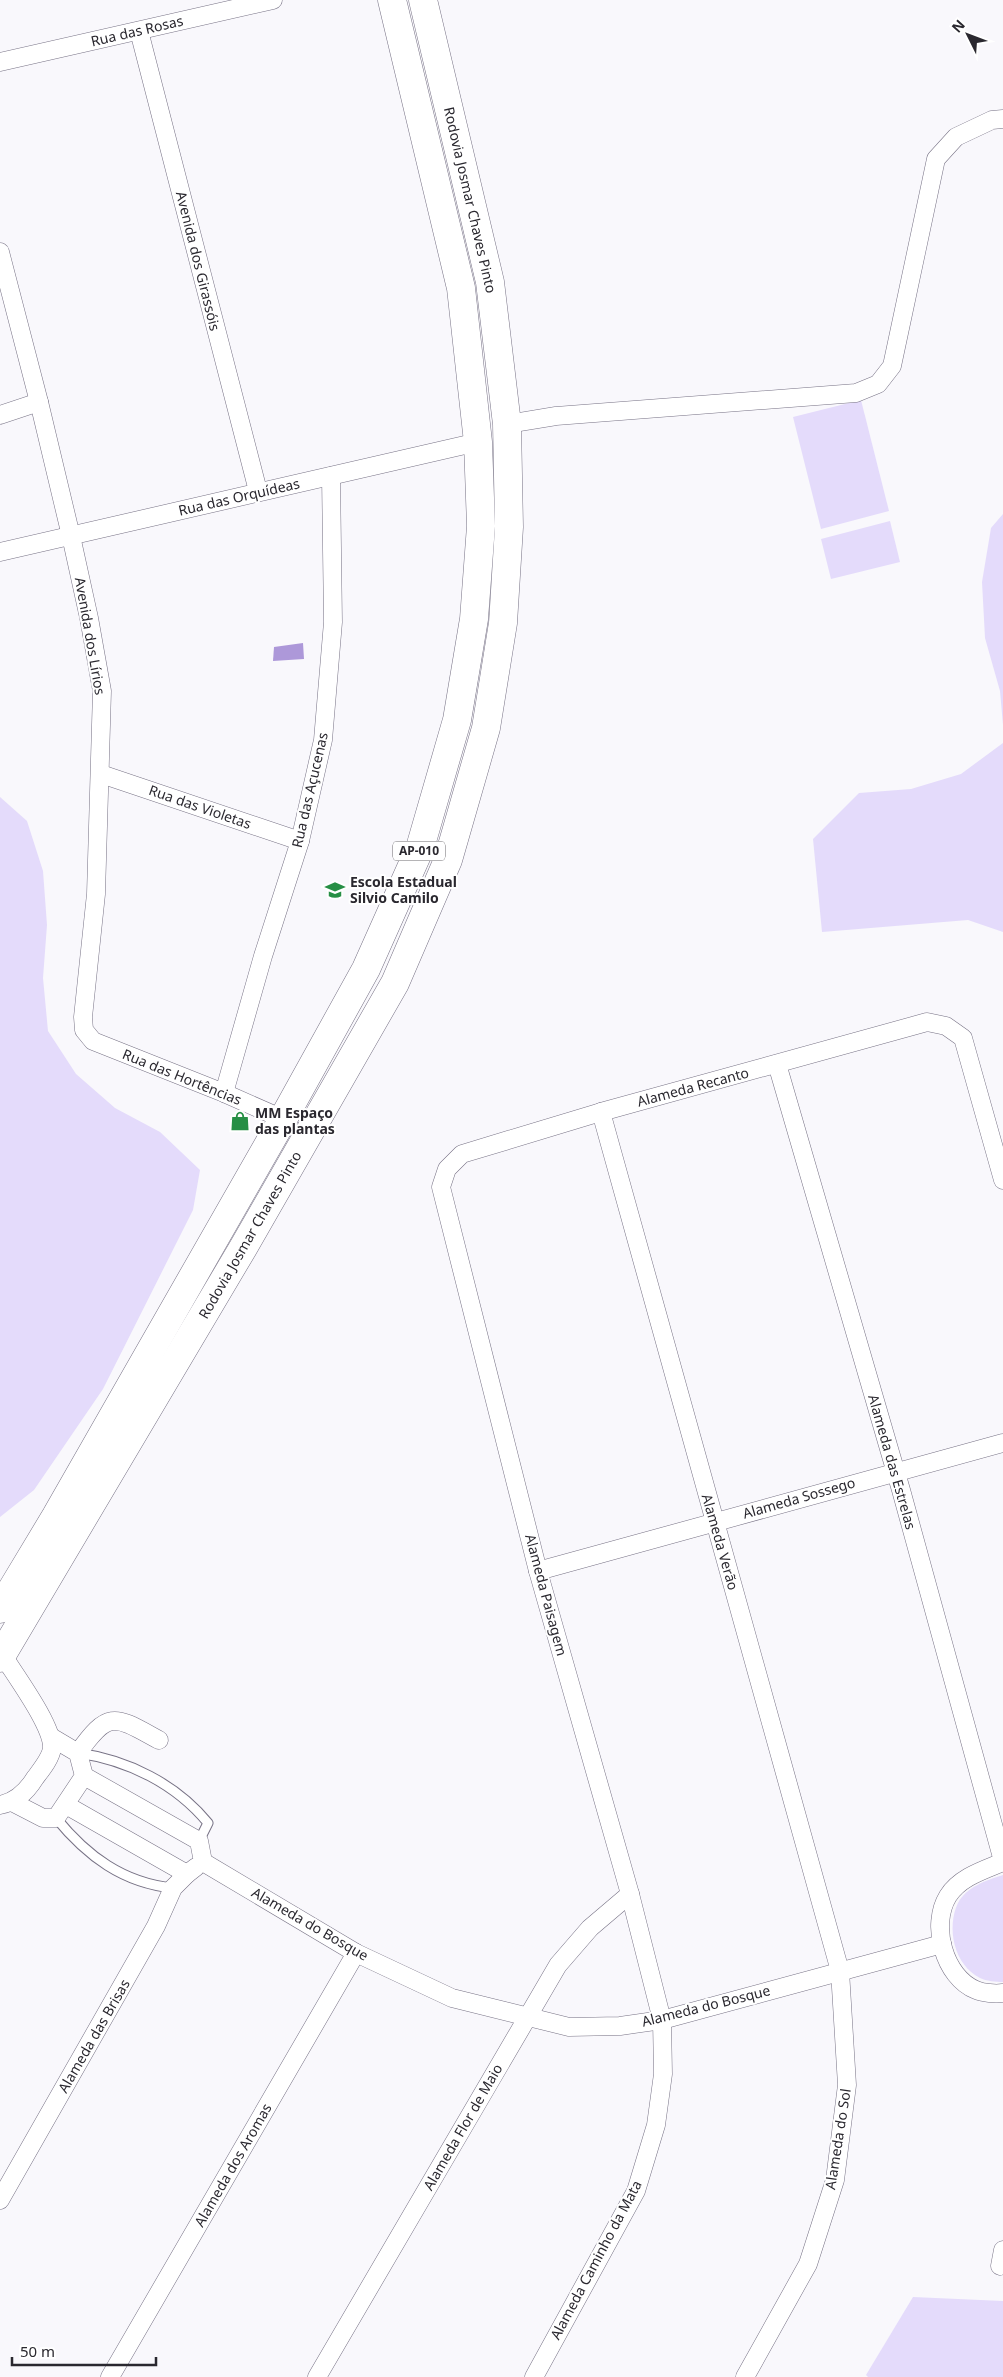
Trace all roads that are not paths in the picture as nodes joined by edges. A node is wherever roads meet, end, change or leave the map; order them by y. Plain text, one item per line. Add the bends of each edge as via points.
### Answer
1 (274, 0) edge
2 (392, 0) edge
3 (428, 1) edge
4 (139, 31) junction
5 (0, 62) edge
6 (1003, 119) edge
7 (0, 252) edge
8 (39, 402) junction
9 (0, 415) edge
10 (507, 424) junction
11 (478, 442) junction
12 (332, 476) junction
13 (258, 491) junction
14 (71, 536) junction
15 (0, 552) edge
16 (101, 774) junction
17 (300, 841) junction
18 (84, 1030) joint
19 (777, 1064) junction
20 (224, 1093) junction
21 (601, 1112) junction
22 (284, 1120) junction
23 (447, 1169) joint
24 (1003, 1180) edge
25 (217, 1234) junction
26 (243, 1248) junction
27 (1003, 1443) edge
28 (896, 1472) junction
29 (715, 1522) junction
30 (538, 1571) junction
31 (0, 1609) edge
32 (1, 1656) edge
33 (51, 1737) junction
34 (159, 1740) dead end
35 (78, 1753) junction
36 (84, 1776) junction
37 (6, 1803) edge
38 (61, 1812) junction
39 (199, 1841) junction
40 (203, 1862) junction
41 (1003, 1862) edge
42 (187, 1874) junction
43 (173, 1888) junction
44 (630, 1894) junction
45 (942, 1944) junction
46 (356, 1953) junction
47 (840, 1971) junction
48 (1003, 1993) edge
49 (527, 2016) junction
50 (662, 2020) junction
51 (0, 2200) edge
52 (110, 2377) edge
53 (317, 2377) edge
54 (534, 2377) edge
55 (744, 2377) edge

1 - 4 street, Rua das Rosas
2 - 11 main road, Rodovia Josmar Chaves Pinto / AP-010 via 460,288
3 - 10 main road, Rodovia Josmar Chaves Pinto / AP-010 via 490,282
4 - 5 street, Rua das Rosas
4 - 13 street, Avenida dos Girassóis
6 - 10 street via 992,120 956,137 936,159 892,366 878,384 856,393 556,416
7 - 8 street, Avenida dos Lírios
8 - 9 street
8 - 14 street, Avenida dos Lírios
10 - 26 main road, Rodovia Josmar Chaves Pinto / AP-010 via 510,527 504,623 486,728 448,860 395,983
11 - 12 street, Rua das Orquídeas
11 - 22 main road, Rodovia Josmar Chaves Pinto / AP-010 via 481,526 474,618 455,729 420,848 366,970
12 - 13 street, Rua das Orquídeas
12 - 17 street, Rua das Açucenas via 332,622 324,730
13 - 14 street, Rua das Orquídeas
14 - 15 street, Rua das Orquídeas
14 - 16 street, Avenida dos Lírios via 102,691
16 - 17 street, Rua das Violetas
16 - 18 street, Avenida dos Lírios via 96,894
17 - 20 street, Rua das Açucenas via 262,956
18 - 20 street, Rua das Hortências via 93,1041
19 - 21 street, Alameda Recanto
19 - 24 street, Alameda Recanto via 927,1022 946,1026 963,1038
19 - 28 street, Alameda das Estrelas
20 - 22 street, Rua das Hortências
21 - 23 street, Alameda Recanto via 462,1154
21 - 29 street, Alameda Verão
22 - 25 main road, Rodovia Josmar Chaves Pinto / AP-010
23 - 30 street, Alameda Paisagem via 441,1187
25 - 26 main road
25 - 31 main road, Rodovia Josmar Chaves Pinto / AP-010
26 - 32 main road, Rodovia Josmar Chaves Pinto / AP-010
27 - 28 street, Alameda Sossego
28 - 29 street, Alameda Sossego
28 - 41 street, Alameda das Estrelas
29 - 30 street, Alameda Sossego
29 - 47 street, Alameda Verão
30 - 44 street, Alameda Paisagem
32 - 33 street
33 - 35 street
33 - 37 street via 52,1750 43,1767 31,1784
34 - 35 street via 125,1722 114,1720 93,1731
35 - 36 street
35 - 39 lane via 116,1760 172,1789 198,1810 208,1823
36 - 38 street
36 - 39 street
37 - 38 street via 42,1818
38 - 42 street
38 - 43 lane via 75,1842 106,1865 152,1886
39 - 40 street
40 - 42 street, Alameda das Brisas
40 - 46 street, Alameda do Bosque
41 - 45 street via 964,1880 948,1896 940,1920
42 - 43 street, Alameda das Brisas
43 - 51 street, Alameda das Brisas via 156,1926
44 - 49 street, Alameda Flor de Maio via 590,1928 558,1965
44 - 50 street, Alameda Paisagem
45 - 47 street, Alameda do Bosque
45 - 48 street via 955,1973 976,1990
46 - 49 street, Alameda do Bosque via 452,1998
46 - 52 street, Alameda dos Aromas
47 - 50 street, Alameda do Bosque
47 - 55 street, Alameda do Sol via 847,2085 835,2180 808,2264
49 - 50 street, Alameda do Bosque via 569,2026 620,2026
49 - 53 street, Alameda Flor de Maio
50 - 54 street, Alameda Caminho da Mata via 663,2074 656,2125 636,2191

